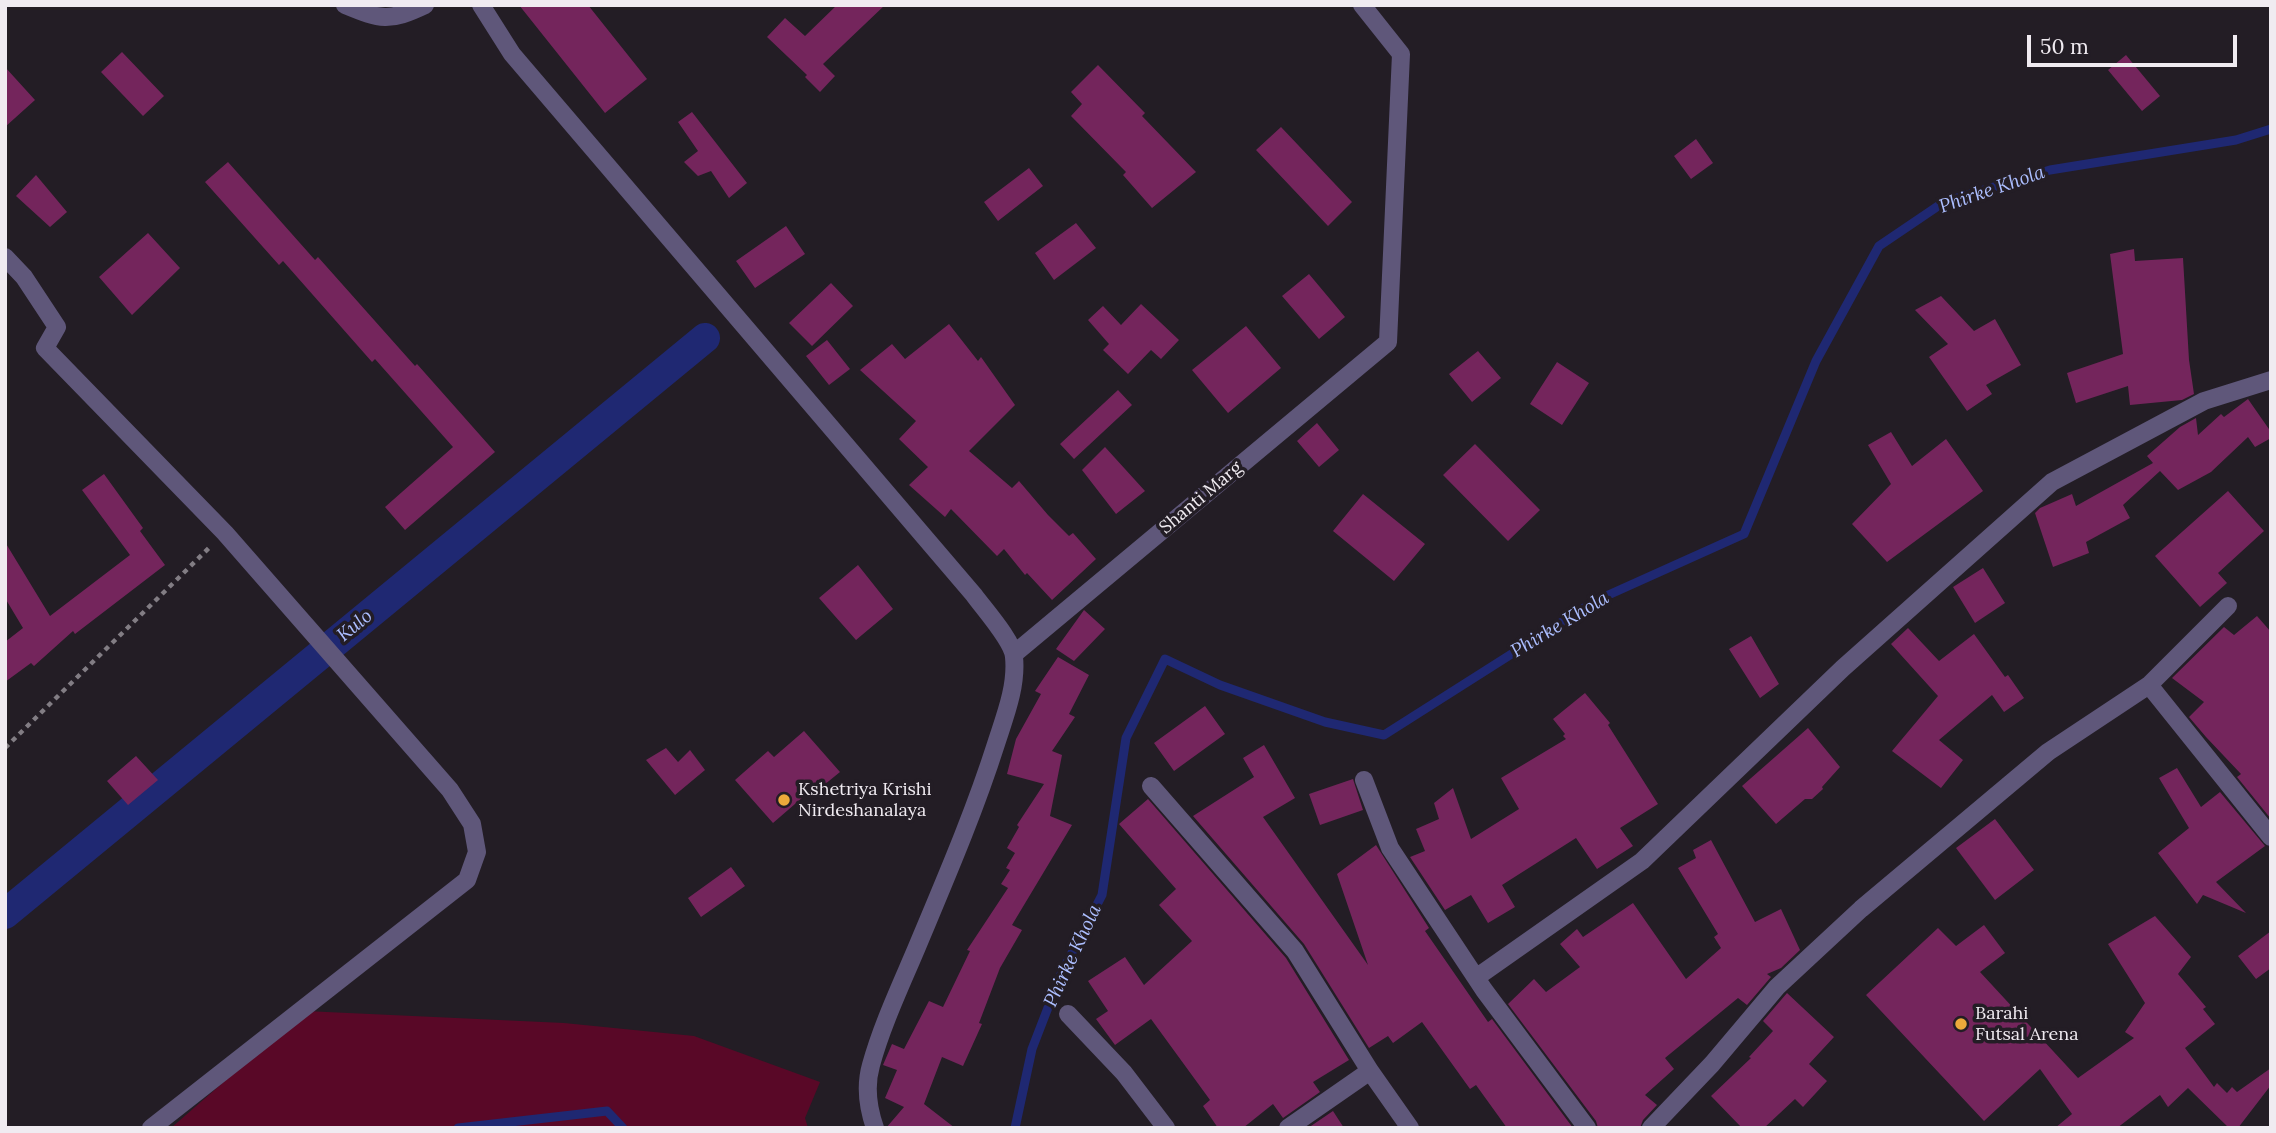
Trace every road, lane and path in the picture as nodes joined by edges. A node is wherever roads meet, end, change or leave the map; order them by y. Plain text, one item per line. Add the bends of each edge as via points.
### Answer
1 (345, 5) edge
2 (425, 5) edge
3 (481, 5) edge
4 (1362, 5) edge
5 (5, 257) edge
6 (2271, 380) edge
7 (225, 533) junction
8 (2228, 606) dead end
9 (1014, 654) junction
10 (2149, 685) junction
11 (5, 748) edge
12 (1364, 780) dead end
13 (1151, 786) dead end
14 (2271, 837) edge
15 (1476, 977) junction
16 (1068, 1014) dead end
17 (1370, 1071) junction
18 (151, 1128) edge
19 (875, 1128) edge
20 (1166, 1128) edge
21 (1288, 1128) edge
22 (1410, 1128) edge
23 (1587, 1128) edge
24 (1651, 1128) edge

1 - 2 street via 386,18
3 - 9 street via 512,54 974,595
4 - 9 street, Shanti Marg via 1401,54 1388,342
5 - 7 street via 57,327 45,348
6 - 15 street via 2204,401 2052,482 1843,668 1643,861
7 - 11 path
7 - 18 street via 450,790 472,824 477,852 467,880
8 - 10 street
9 - 19 street via 1009,704 979,796 870,1067 869,1113
10 - 14 street
10 - 24 street via 2048,752 1861,909 1777,986
12 - 15 street via 1390,848
13 - 17 street via 1295,951
15 - 23 street
16 - 20 street via 1124,1073
17 - 21 street
17 - 22 street

